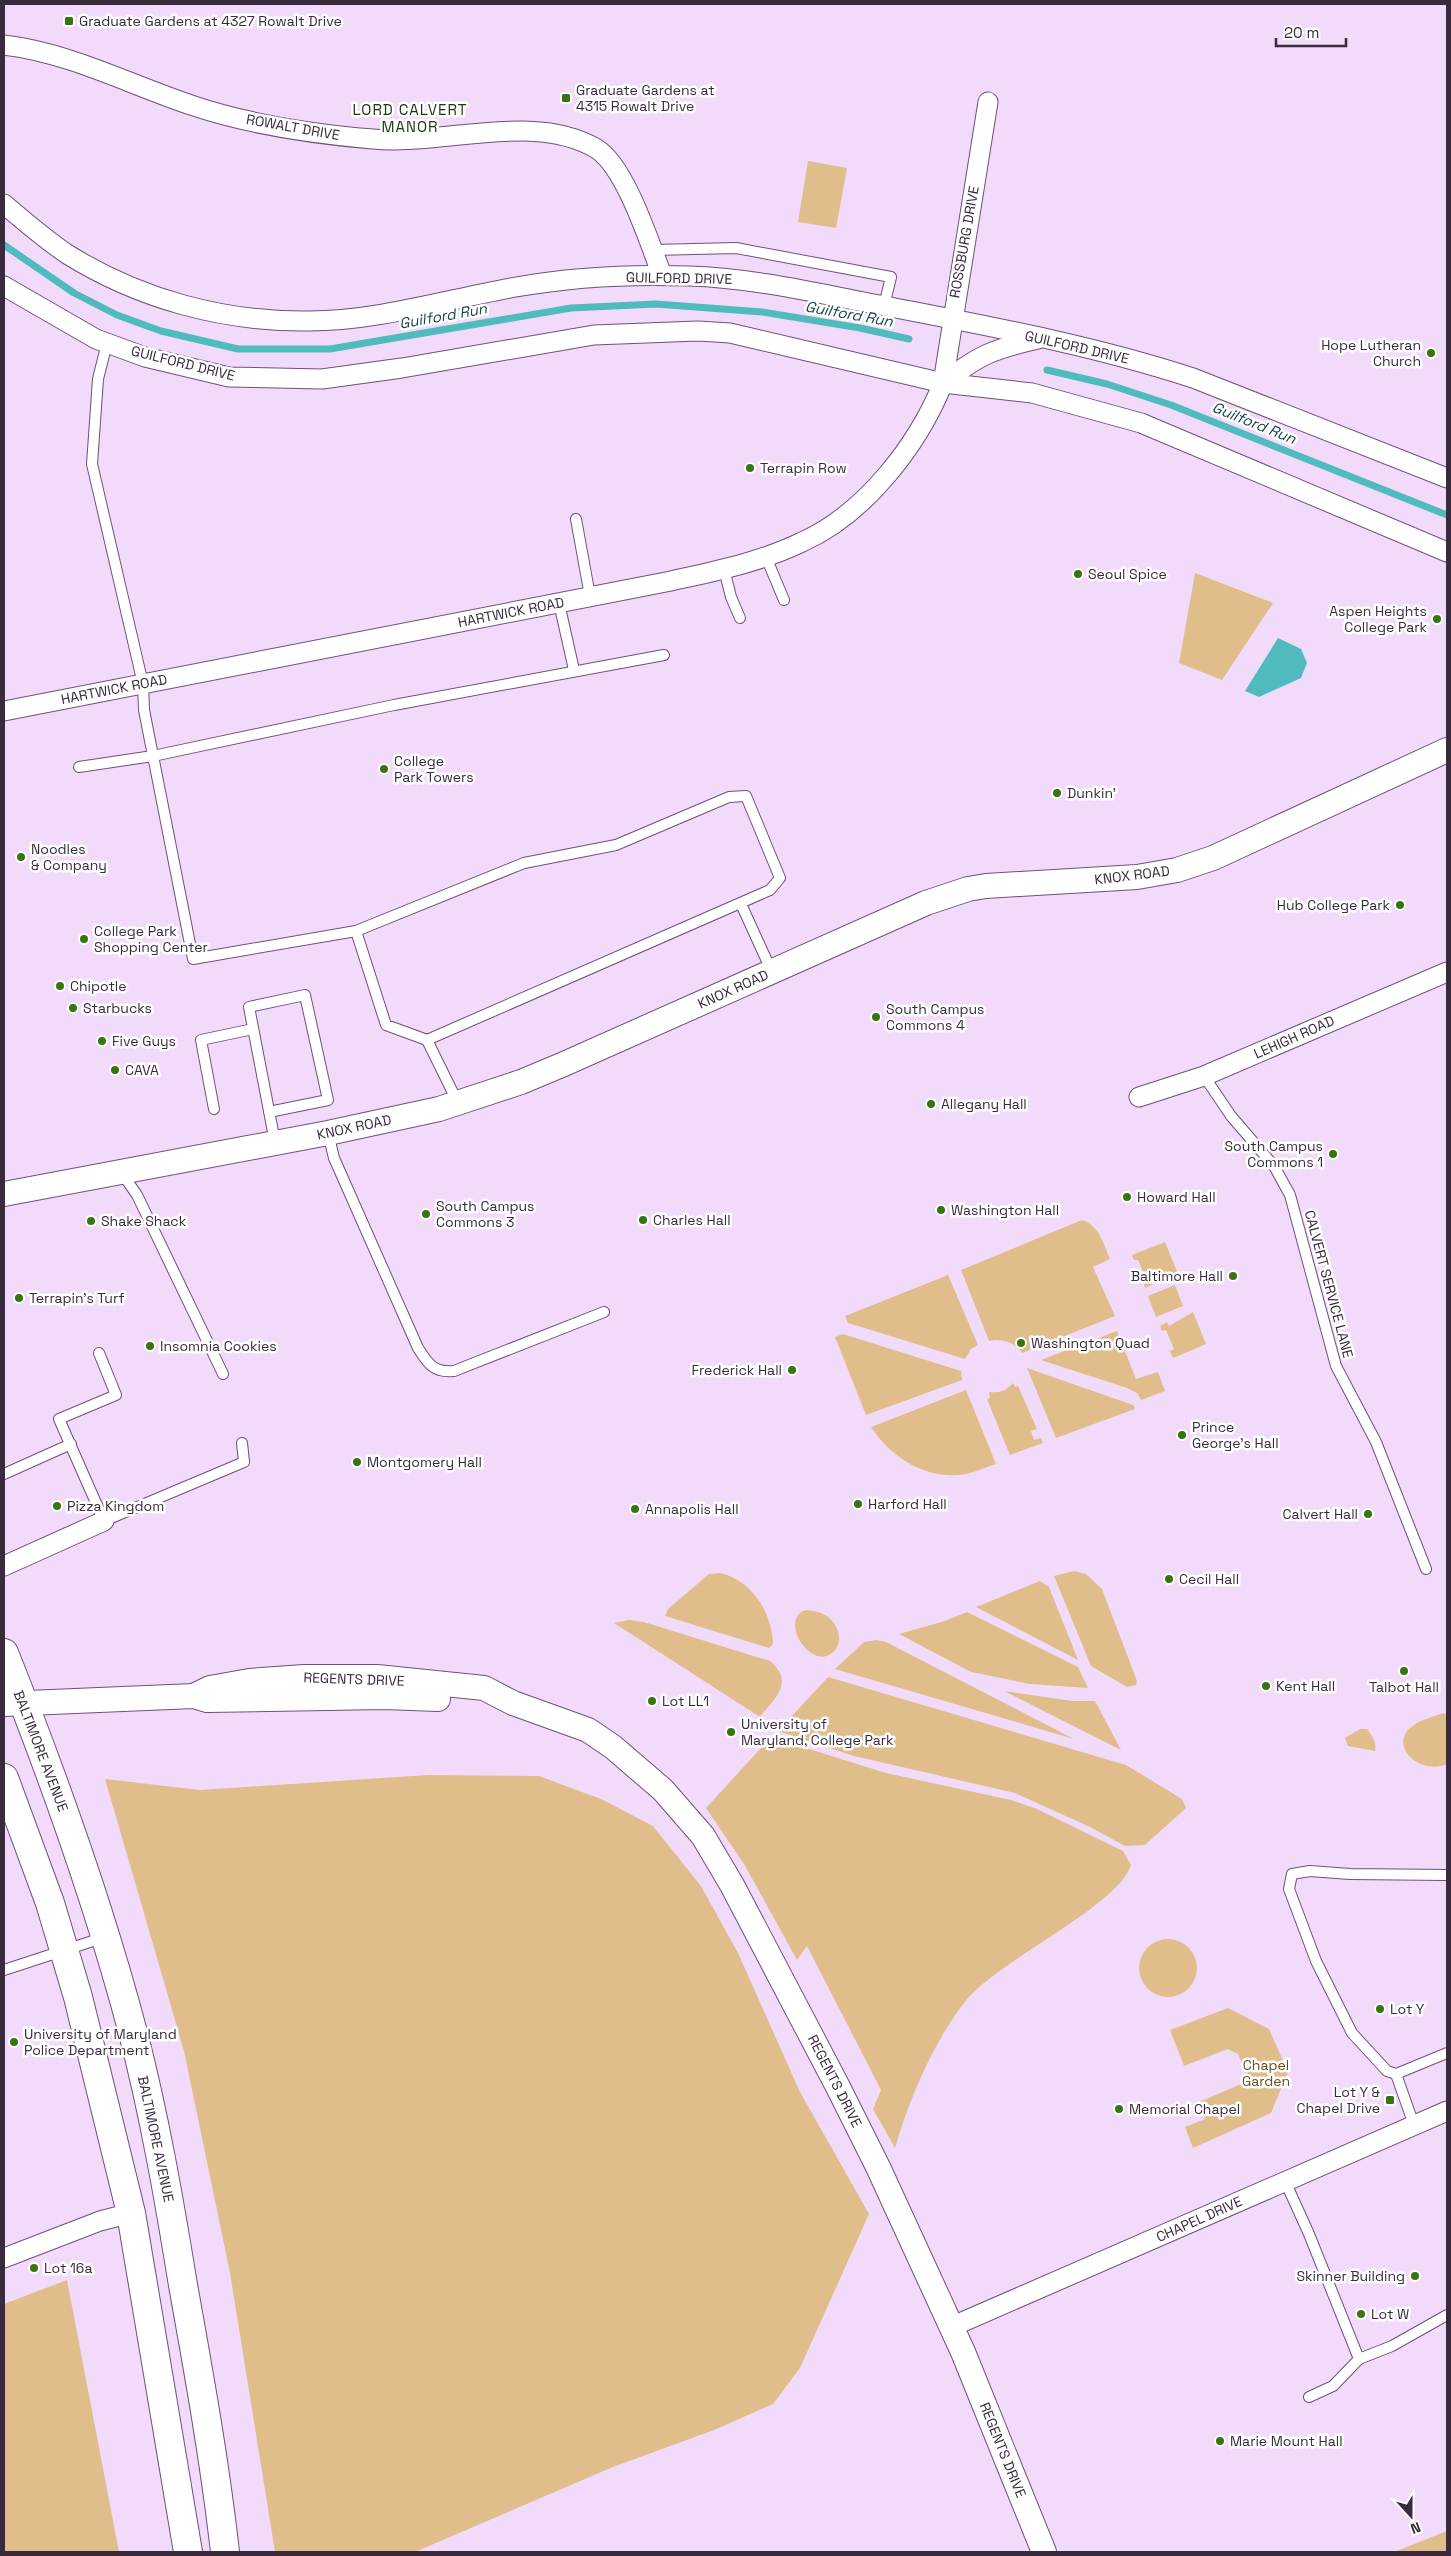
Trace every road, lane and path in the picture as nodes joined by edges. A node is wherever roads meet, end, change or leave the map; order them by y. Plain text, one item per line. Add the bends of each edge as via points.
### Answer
1 (4, 45) edge
2 (988, 102) dead end
3 (4, 204) edge
4 (652, 250) junction
5 (662, 276) junction
6 (4, 286) edge
7 (884, 306) junction
8 (951, 319) junction
9 (1044, 338) junction
10 (107, 343) junction
11 (943, 383) junction
12 (1447, 478) edge
13 (576, 519) dead end
14 (1447, 552) edge
15 (766, 557) junction
16 (724, 569) junction
17 (590, 596) junction
18 (784, 600) dead end
19 (559, 602) junction
20 (740, 618) dead end
21 (664, 655) dead end
22 (574, 670) junction
23 (143, 684) junction
24 (4, 710) edge
25 (1447, 750) edge
26 (153, 756) junction
27 (80, 767) dead end
28 (741, 904) junction
29 (356, 931) junction
30 (772, 972) junction
31 (1447, 972) edge
32 (253, 1029) junction
33 (427, 1040) junction
34 (1204, 1076) junction
35 (1139, 1097) dead end
36 (458, 1103) junction
37 (214, 1109) dead end
38 (270, 1112) junction
39 (328, 1133) junction
40 (275, 1142) junction
41 (121, 1172) junction
42 (4, 1194) edge
43 (604, 1312) dead end
44 (99, 1353) dead end
45 (222, 1374) dead end
46 (242, 1443) dead end
47 (71, 1444) junction
48 (4, 1474) edge
49 (104, 1521) junction
50 (4, 1566) edge
51 (1426, 1569) dead end
52 (4, 1653) edge
53 (13, 1703) edge
54 (4, 1778) edge
55 (1447, 1874) edge
56 (106, 1937) junction
57 (64, 1950) junction
58 (4, 1970) edge
59 (1447, 2053) edge
60 (1396, 2074) junction
61 (1447, 2111) edge
62 (1414, 2125) junction
63 (1285, 2181) junction
64 (131, 2213) junction
65 (4, 2258) edge
66 (1447, 2315) edge
67 (951, 2327) junction
68 (1359, 2359) junction
69 (1309, 2397) dead end
70 (188, 2552) edge
71 (225, 2552) edge
72 (1044, 2552) edge

1 - 4 street, ROWALT DRIVE via 58,55 194,106 276,126 375,140 527,131 574,139 611,161
2 - 8 street, ROSSBURG DRIVE
3 - 5 street, GUILFORD DRIVE via 67,253 119,282 154,297 193,308 269,320 310,322 377,314 520,286 569,280
4 - 5 street, ROWALT DRIVE
4 - 7 lane via 736,248 891,277
5 - 7 street, GUILFORD DRIVE via 735,279
6 - 10 street, GUILFORD DRIVE
7 - 8 street, GUILFORD DRIVE
8 - 9 street, GUILFORD DRIVE
8 - 11 street, ROSSBURG DRIVE
9 - 11 street via 985,354
9 - 12 street, GUILFORD DRIVE via 1193,378
10 - 11 street, GUILFORD DRIVE via 145,357 229,377 283,380 359,375 594,335 698,331 730,333
10 - 23 lane via 98,379 92,464
11 - 14 street, GUILFORD DRIVE via 1032,392 1141,423
11 - 15 street, HARTWICK ROAD via 920,430 876,486 840,519 804,542
13 - 17 lane
15 - 16 street, HARTWICK ROAD
15 - 18 lane
16 - 17 street, HARTWICK ROAD
16 - 20 lane via 730,597
17 - 19 street, HARTWICK ROAD
19 - 22 lane
19 - 23 street, HARTWICK ROAD
21 - 22 lane
22 - 26 lane
23 - 24 street, HARTWICK ROAD
23 - 26 lane via 144,710
25 - 30 street, KNOX ROAD via 1213,858 1177,870 1137,877 968,889 926,903
26 - 27 lane
26 - 29 lane via 192,959
28 - 29 lane via 770,890 780,878 746,796 729,797 616,844 524,863
28 - 30 lane
28 - 33 lane
29 - 33 lane via 386,1025
30 - 36 street, KNOX ROAD via 522,1082
31 - 34 street, LEHIGH ROAD
32 - 37 lane via 201,1040
32 - 38 lane
32 - 38 lane via 249,1007 305,995 328,1100
33 - 36 lane
34 - 35 street, LEHIGH ROAD
34 - 51 lane, CALVERT SERVICE LANE via 1231,1116 1274,1166 1290,1195 1336,1366 1376,1442
36 - 39 street, KNOX ROAD
38 - 40 lane
39 - 40 street, KNOX ROAD
39 - 43 lane via 334,1158 367,1237 428,1365 437,1370 454,1371
40 - 41 street, KNOX ROAD
41 - 42 street, KNOX ROAD
41 - 45 lane via 137,1195
44 - 47 lane via 116,1395 60,1419
46 - 49 lane via 244,1462
47 - 48 lane
47 - 49 lane
49 - 50 street
52 - 53 main road, BALTIMORE AVENUE
53 - 56 main road, BALTIMORE AVENUE via 77,1847
53 - 67 street, REGENTS DRIVE via 194,1696 208,1700 385,1697 513,1703 588,1730 663,1790 703,1836 748,1914 874,2159
54 - 57 main road
55 - 60 lane via 1310,1871 1292,1874 1289,1889 1316,1961 1352,2033 1387,2070
56 - 57 lane
56 - 71 main road, BALTIMORE AVENUE via 132,2030 160,2159 207,2424
57 - 58 lane
57 - 64 main road
59 - 60 lane
60 - 62 lane
61 - 62 street, CHAPEL DRIVE
62 - 63 street, CHAPEL DRIVE
63 - 67 street, CHAPEL DRIVE
63 - 68 lane
64 - 65 street via 100,2220
64 - 70 main road
66 - 68 lane via 1392,2346
67 - 72 street, REGENTS DRIVE
68 - 69 lane via 1332,2386

